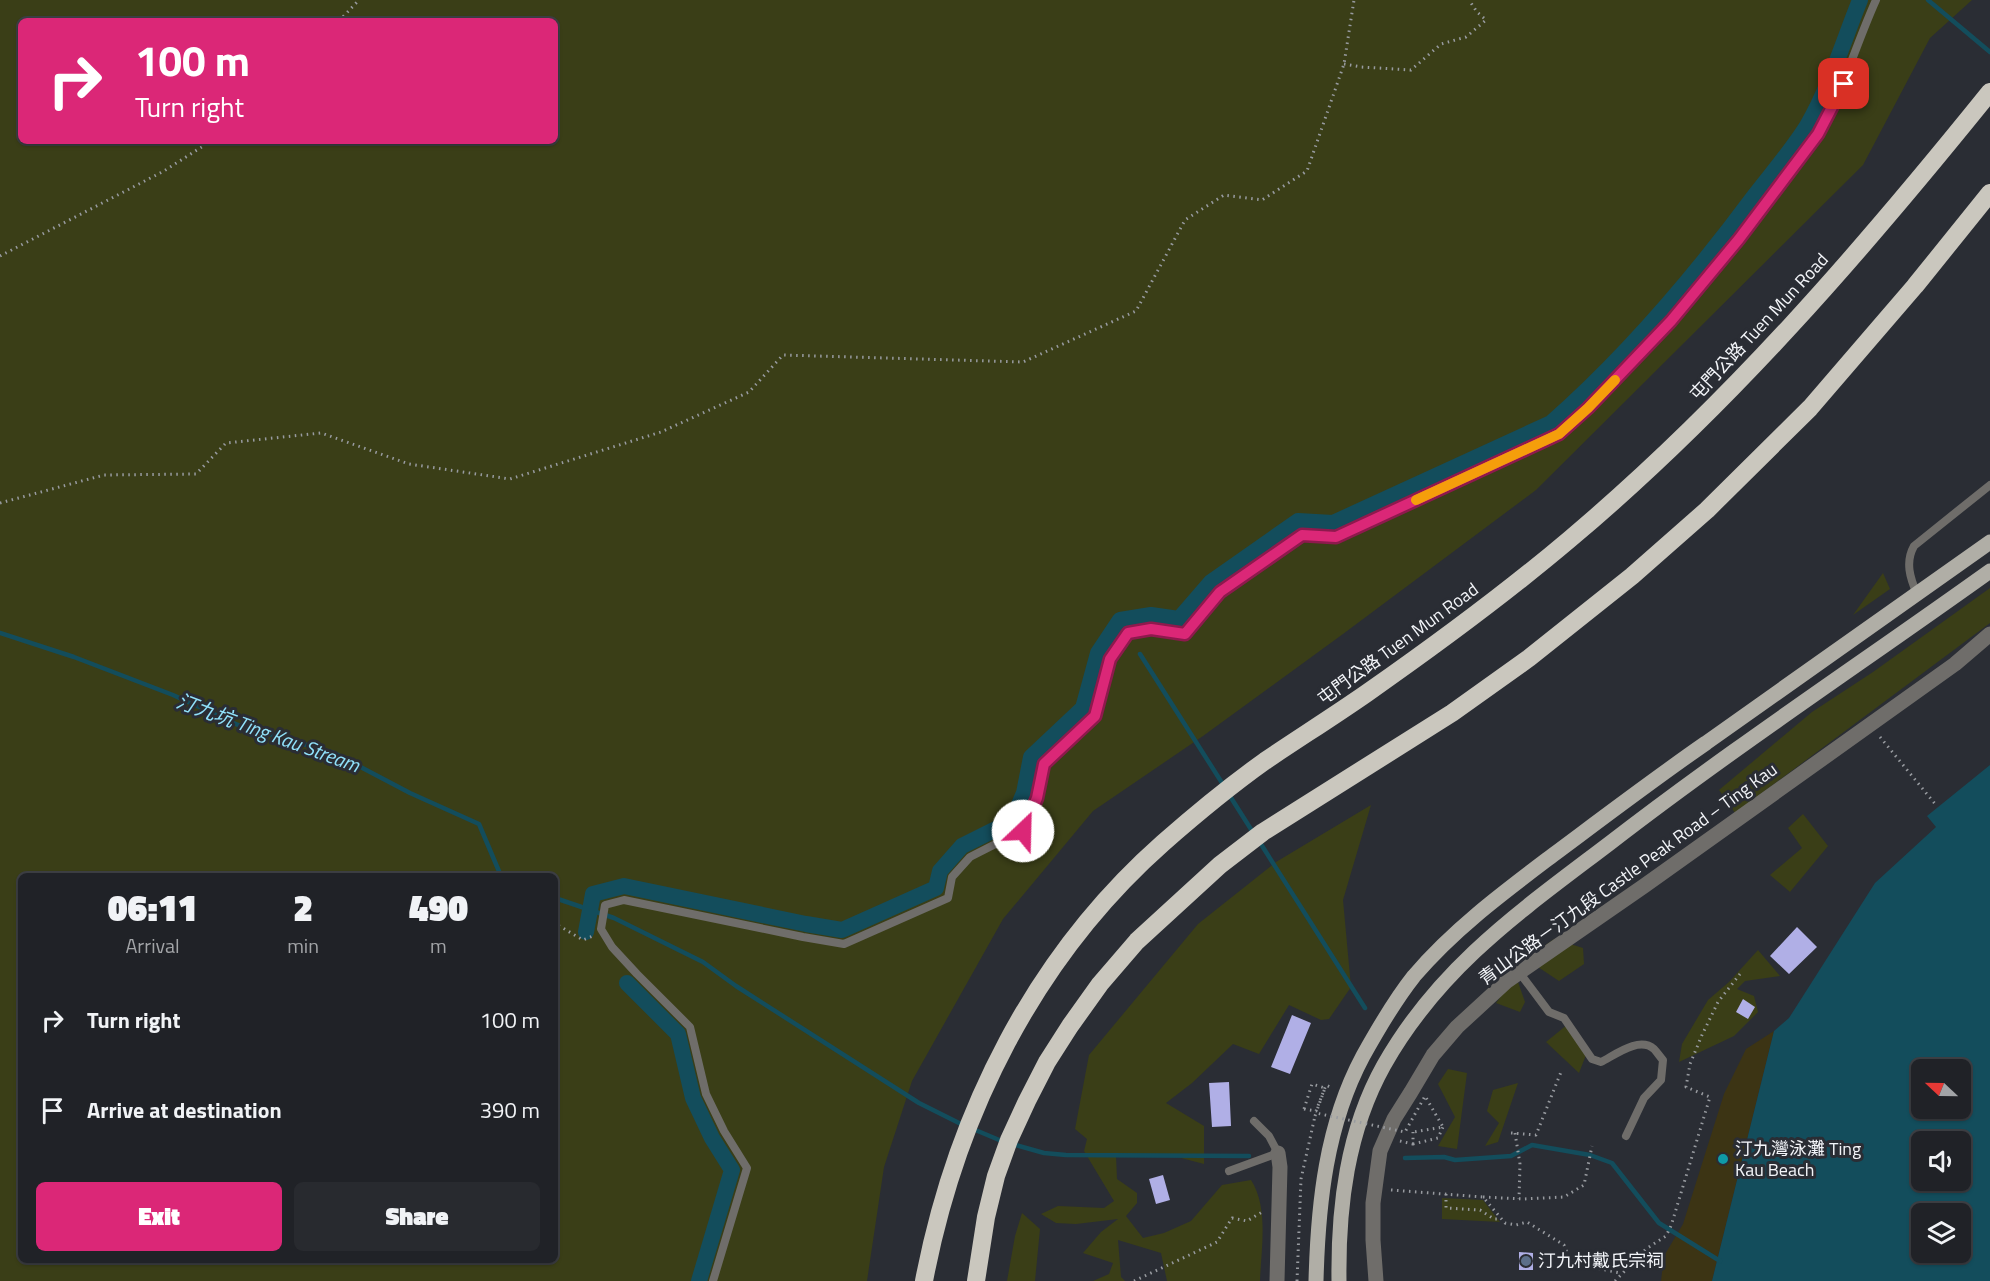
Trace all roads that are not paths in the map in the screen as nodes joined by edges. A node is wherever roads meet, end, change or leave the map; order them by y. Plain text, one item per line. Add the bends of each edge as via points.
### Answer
1 (1876, 0) edge
2 (1990, 92) edge
3 (1990, 193) edge
4 (1990, 485) edge
5 (1990, 542) edge
6 (1990, 572) edge
7 (1917, 594) junction
8 (1990, 633) edge
9 (1519, 972) junction
10 (1254, 1121) dead end
11 (1626, 1136) dead end
12 (1278, 1154) junction
13 (1229, 1171) dead end
14 (713, 1281) edge
15 (924, 1281) edge
16 (976, 1281) edge
17 (1277, 1281) edge
18 (1316, 1281) edge
19 (1339, 1281) edge
20 (1376, 1281) edge

1 - 14 lane via 1844,84 1818,134 1671,321 1588,408 1559,434 1336,537 1302,535 1220,592 1185,634 1151,629 1128,633 1110,659 1095,716 1044,764 1037,798 1023,831 970,857 952,877 948,898 844,944 624,900 605,905 601,929 608,941 690,1027 706,1094 747,1168
2 - 15 highway, 屯門公路 Tuen Mun Road via 1800,317 1671,450 1492,603 1205,807 1160,846 1090,918 1020,1020 978,1100 943,1196
3 - 16 highway via 1810,408 1707,510 1632,576 1530,658 1452,713 1263,832 1220,865 1137,942 1070,1026 1027,1101 996,1176
4 - 7 lane via 1914,546 1909,569
5 - 7 main road
6 - 19 main road via 1652,810 1502,925 1435,991 1383,1067 1363,1113 1348,1162 1339,1231
7 - 18 main road via 1640,789 1487,905 1414,977 1362,1059 1342,1104 1327,1160 1318,1224
8 - 9 street, 青山公路－汀九段 Castle Peak Road – Ting Kau via 1955,664
9 - 11 lane via 1549,1012 1564,1018 1592,1059 1601,1062 1643,1044 1654,1048 1663,1060 1660,1080 1644,1098
9 - 20 street, 青山公路－汀九段 Castle Peak Road – Ting Kau via 1457,1027 1433,1055 1394,1119 1380,1151 1374,1187
10 - 12 lane via 1269,1136
12 - 13 lane
12 - 17 street

